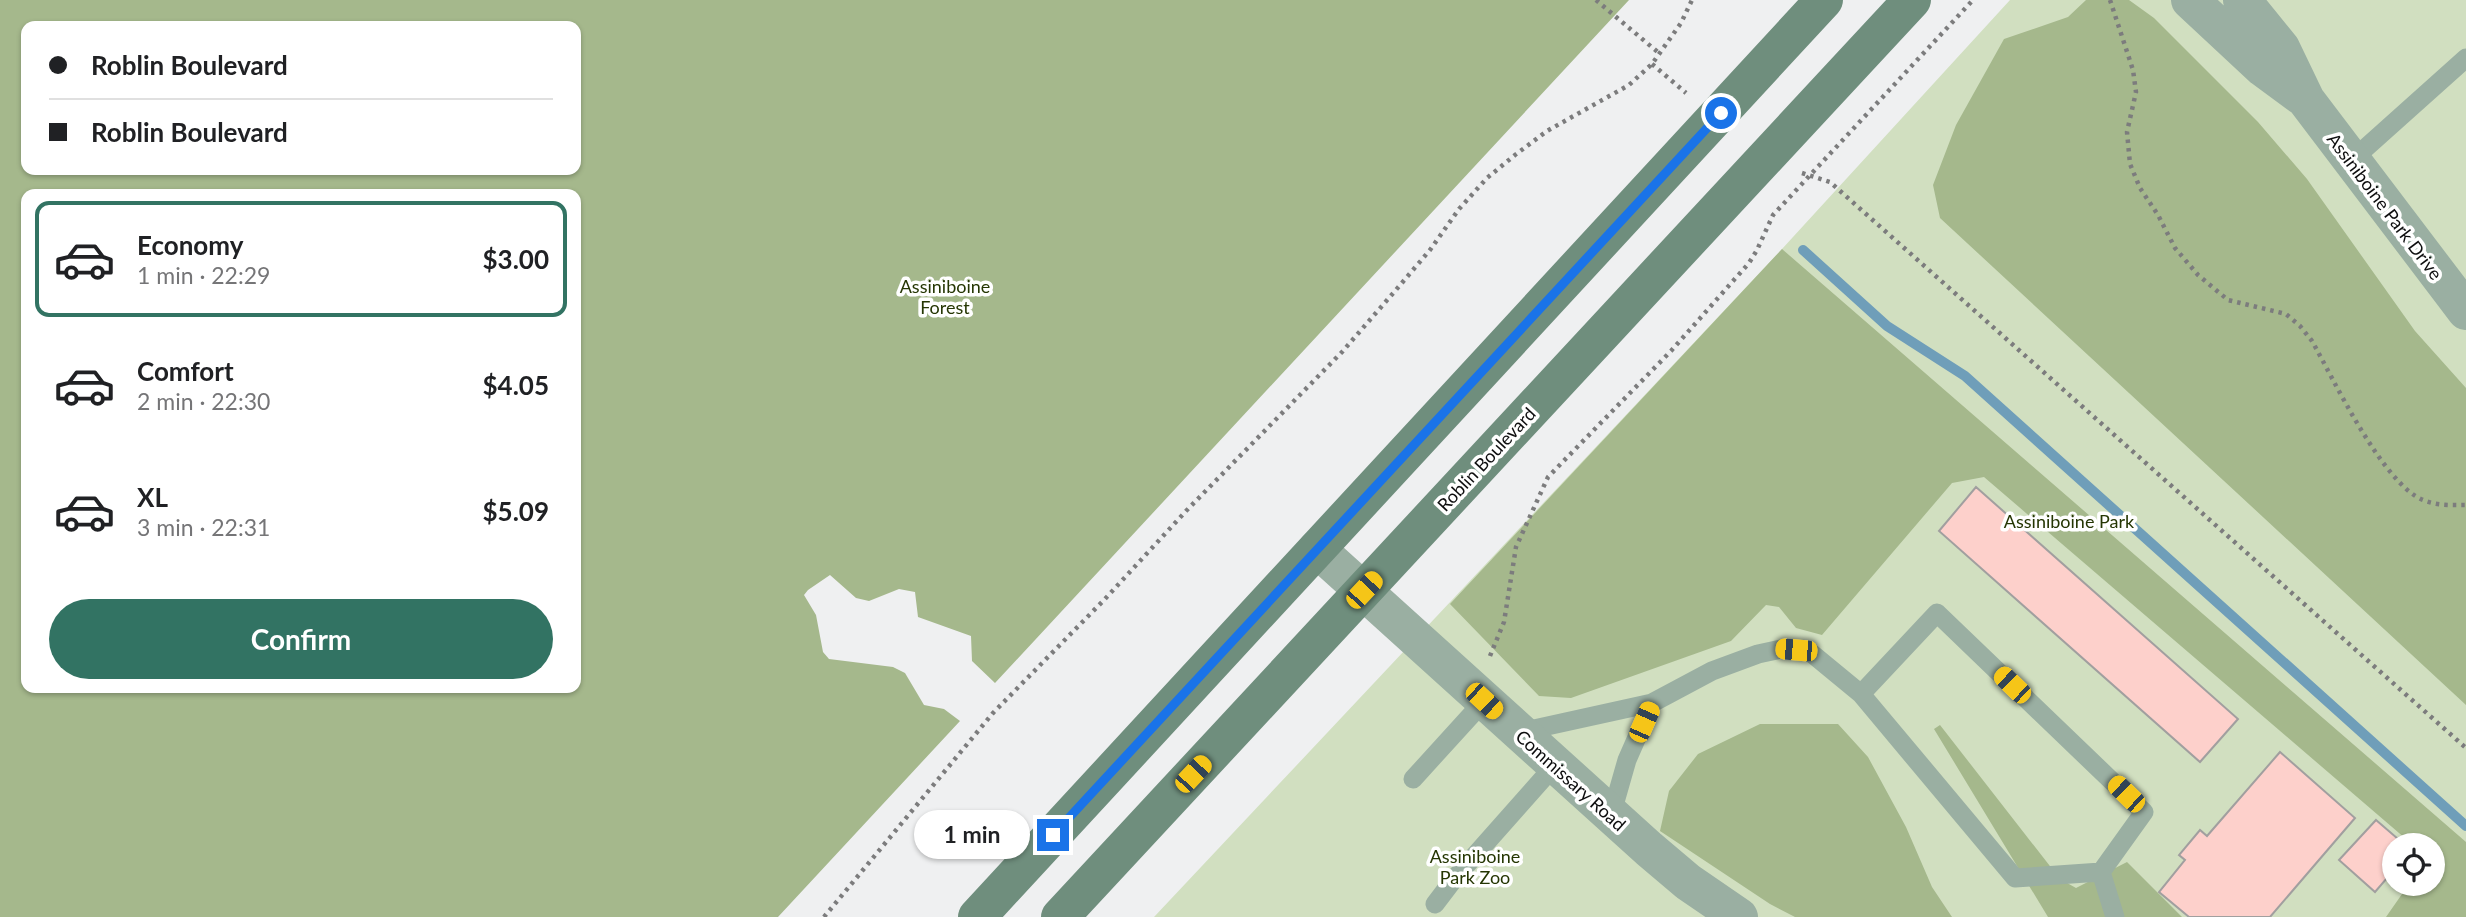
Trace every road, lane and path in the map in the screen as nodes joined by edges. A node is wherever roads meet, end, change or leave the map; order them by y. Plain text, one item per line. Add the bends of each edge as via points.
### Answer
1 (1596, 0) edge
2 (1692, 0) edge
3 (1824, 0) edge
4 (1912, 0) edge
5 (1973, 0) edge
6 (2110, 0) edge
7 (2190, 0) edge
8 (2242, 0) edge
9 (1660, 54) junction
10 (2466, 58) edge
11 (1652, 64) junction
12 (2305, 100) junction
13 (1721, 113) junction
14 (1769, 156) junction
15 (2351, 161) junction
16 (1808, 176) junction
17 (2466, 311) edge
18 (2466, 505) edge
19 (1317, 549) junction
20 (1364, 590) junction
21 (1477, 694) junction
22 (1861, 694) junction
23 (1652, 703) junction
24 (1518, 733) junction
25 (2466, 748) edge
26 (1555, 765) junction
27 (1413, 779) dead end
28 (1611, 816) junction
29 (2101, 872) junction
30 (1435, 904) dead end
31 (824, 917) edge
32 (977, 917) edge
33 (1060, 917) edge
34 (1739, 917) edge
35 (2115, 917) edge

1 - 9 path
2 - 9 path
3 - 13 main road
4 - 14 main road, Roblin Boulevard
5 - 16 path
6 - 18 path via 2136,92 2127,132 2130,164 2175,248 2228,300 2286,314 2300,326 2399,482 2421,500
7 - 12 street, Assiniboine Park Drive
8 - 12 street, Assiniboine Park Drive via 2281,48
9 - 11 path
10 - 15 lane
11 - 13 path via 1697,102
11 - 31 path via 1629,85 1547,131 1488,178 1342,352 993,713
12 - 15 street, Assiniboine Park Drive
13 - 19 main road
14 - 16 path
14 - 20 main road, Roblin Boulevard
15 - 17 street, Assiniboine Park Drive
16 - 21 path via 1773,215 1749,263 1548,477 1516,547 1504,622
16 - 25 path via 1830,183
19 - 20 street, Commissary Road
19 - 32 main road
20 - 21 street, Commissary Road
20 - 33 main road, Roblin Boulevard
21 - 24 street, Commissary Road
21 - 27 lane
22 - 23 lane via 1810,652 1781,649 1712,671
22 - 29 lane via 2015,878
22 - 29 lane via 1937,613 2144,812
23 - 24 lane
23 - 28 lane via 1627,760
24 - 26 street, Commissary Road
26 - 28 street, Commissary Road
26 - 30 lane
28 - 34 street, Commissary Road via 1688,882
29 - 35 lane

